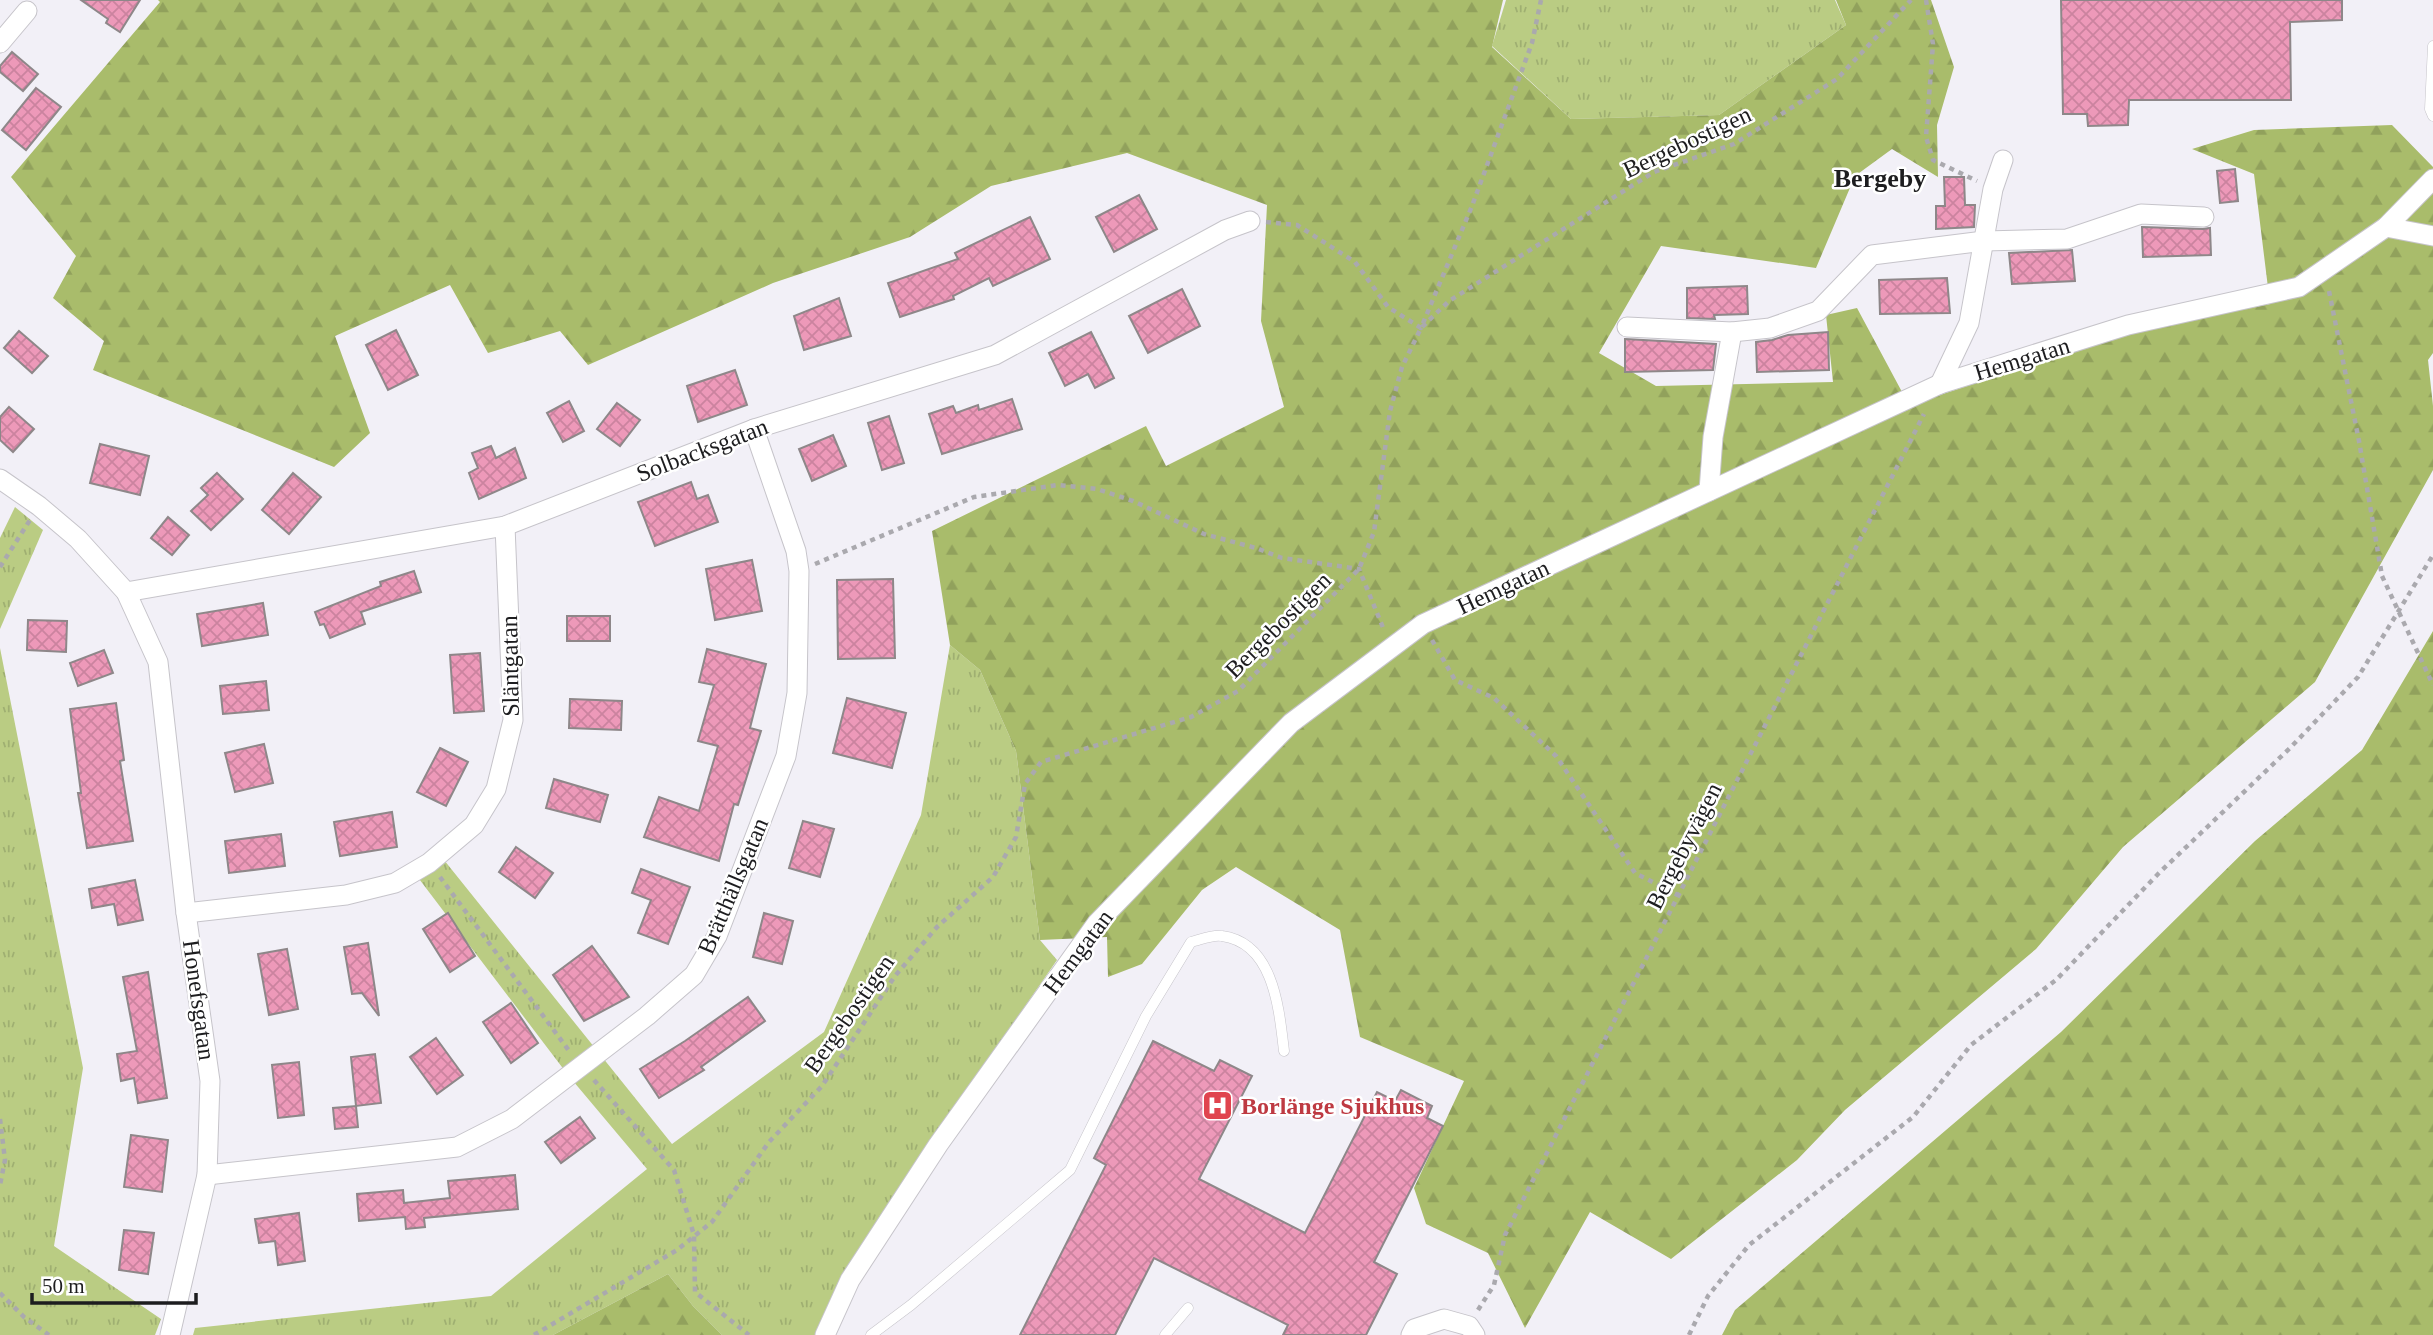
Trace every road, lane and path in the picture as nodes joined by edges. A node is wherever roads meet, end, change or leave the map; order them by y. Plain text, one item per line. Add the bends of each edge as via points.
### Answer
1 (1541, 0) edge
2 (1911, 0) edge
3 (1926, 0) edge
4 (27, 11) dead end
5 (0, 43) edge
6 (2433, 46) edge
7 (2433, 116) edge
8 (2003, 160) dead end
9 (2433, 179) edge
10 (1993, 190) junction
11 (2204, 217) dead end
12 (1250, 221) joint
13 (2386, 227) junction
14 (2433, 236) edge
15 (1984, 241) junction
16 (2324, 270) junction
17 (1627, 327) dead end
18 (1421, 328) junction
19 (1732, 332) junction
20 (1940, 384) junction
21 (754, 429) junction
22 (0, 479) edge
23 (1709, 491) junction
24 (39, 506) junction
25 (505, 526) junction
26 (2433, 555) edge
27 (0, 567) edge
28 (1359, 569) junction
29 (799, 571) junction
30 (126, 592) junction
31 (2398, 611) junction
32 (1423, 624) junction
33 (1391, 648) junction
34 (2433, 685) edge
35 (429, 863) junction
36 (1678, 895) junction
37 (186, 913) junction
38 (1284, 1051) dead end
39 (580, 1065) junction
40 (0, 1119) edge
41 (207, 1175) junction
42 (0, 1185) edge
43 (694, 1235) junction
44 (0, 1293) edge
45 (1188, 1308) dead end
46 (1472, 1330) edge
47 (49, 1335) edge
48 (170, 1335) edge
49 (534, 1335) edge
50 (749, 1335) edge
51 (825, 1335) edge
52 (871, 1335) edge
53 (1165, 1335) edge
54 (1411, 1335) edge
55 (1689, 1335) edge

1 - 18 path via 1528,56
2 - 18 path, Bergebostigen via 1837,79 1734,144 1654,172 1449,300
3 - 10 path via 1933,44 1926,137 1933,160
4 - 5 street
6 - 7 lane
8 - 10 street
9 - 13 street, Hemgatan
10 - 15 street
11 - 15 street via 2141,214 2067,239
12 - 18 path via 1297,225 1356,262 1388,307
12 - 21 street, Solbacksgatan via 1224,230 995,355
13 - 14 street
13 - 16 street, Hemgatan
15 - 19 street via 1872,256 1818,311 1770,328
15 - 20 street via 1969,323
16 - 20 street, Hemgatan via 2298,287 2128,326
16 - 31 path via 2382,576
17 - 19 street
18 - 28 path, Bergebostigen via 1402,367 1390,411 1374,532
19 - 23 street via 1713,437
20 - 23 street, Hemgatan
20 - 36 path, Bergebyvägen
21 - 25 street, Solbacksgatan
21 - 29 street, Brätthällsgatan
22 - 24 street
23 - 32 street, Hemgatan
24 - 27 path
24 - 30 street via 78,539
25 - 30 street, Solbacksgatan
25 - 35 street, Släntgatan via 513,720 496,789 474,825
26 - 31 path
28 - 29 path via 1282,558 1204,534 1097,489 1058,485 974,497
28 - 33 path
28 - 43 path, Bergebostigen via 1238,691 1191,717 1041,762 1025,784 1016,837 993,877 937,926 895,976 822,1086 769,1142 712,1222
29 - 39 street, Brätthällsgatan via 797,692 786,756 717,936 694,975
30 - 37 street, Honefsgatan via 158,662
31 - 34 path
31 - 55 path via 2358,677 2056,980 1971,1045 1913,1117 1749,1245 1709,1296
32 - 33 street, Hemgatan
32 - 36 path via 1455,680 1494,698 1556,756 1634,873
33 - 51 street, Hemgatan via 1291,723 1097,923 938,1145 850,1280
35 - 37 street, Släntgatan via 395,883 346,895
35 - 39 path
36 - 46 path, Bergebyvägen via 1505,1235 1494,1285
37 - 41 street, Honefsgatan via 210,1081
38 - 52 lane via 1278,1007 1262,961 1246,943 1220,935 1191,942 1146,1016 1070,1170
39 - 41 street, Brätthällsgatan via 512,1119 457,1147
39 - 43 path via 674,1170
40 - 42 path via 5,1160
41 - 48 street, Honefsgatan
43 - 49 path, Bergebostigen via 677,1250
43 - 50 path via 695,1292
44 - 47 path
45 - 53 lane
46 - 54 street via 1444,1319 1414,1329

